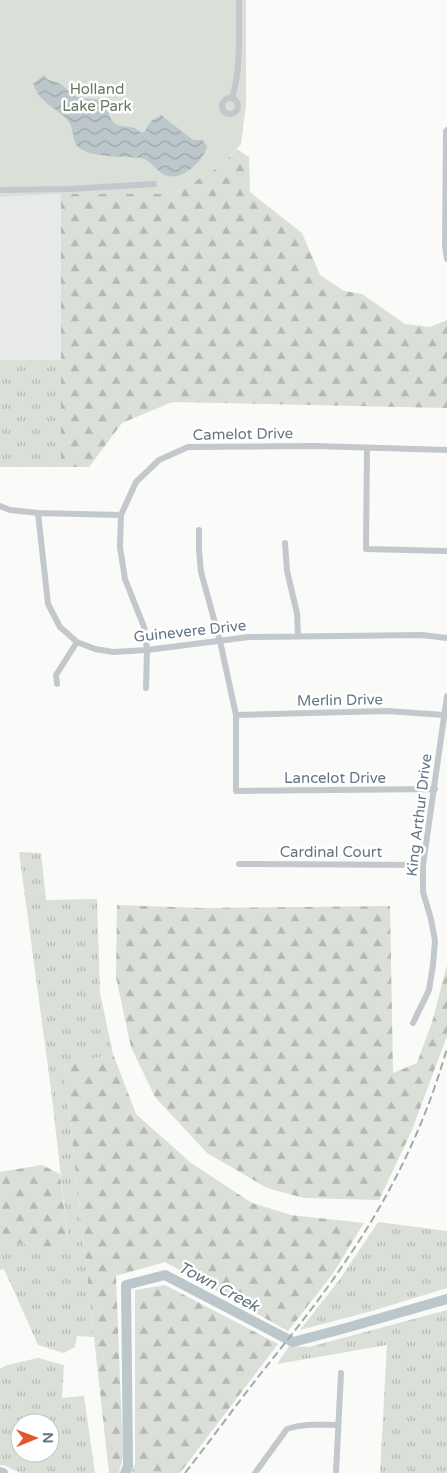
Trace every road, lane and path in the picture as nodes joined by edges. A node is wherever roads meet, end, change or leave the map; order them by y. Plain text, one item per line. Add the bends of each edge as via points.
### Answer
1 (239, 0) edge
2 (232, 98) dead end
3 (447, 130) edge
4 (154, 184) dead end
5 (0, 190) edge
6 (447, 258) edge
7 (367, 448) junction
8 (447, 450) edge
9 (0, 506) edge
10 (38, 513) junction
11 (121, 515) junction
12 (199, 530) dead end
13 (286, 543) dead end
14 (447, 551) edge
15 (298, 636) junction
16 (447, 638) edge
17 (220, 641) junction
18 (77, 642) junction
19 (147, 650) junction
20 (57, 684) dead end
21 (146, 688) dead end
22 (447, 696) edge
23 (236, 715) junction
24 (444, 715) junction
25 (435, 789) junction
26 (239, 864) dead end
27 (423, 865) junction
28 (413, 1022) dead end
29 (341, 1373) dead end
30 (338, 1425) junction
31 (255, 1473) edge
32 (336, 1473) edge

1 - 2 street via 238,54
3 - 6 street via 444,246
4 - 5 street
7 - 8 street, Camelot Drive
7 - 11 street, Camelot Drive via 188,447 159,460 136,482
7 - 14 street via 366,549
9 - 10 street
10 - 11 street
10 - 18 street, Guinevere Drive via 48,604 60,626
11 - 19 street, Camelot Drive via 120,547 125,579 144,627
12 - 17 street via 201,572
13 - 15 street via 287,571 297,613
15 - 16 street, Guinevere Drive via 422,635
15 - 17 street, Guinevere Drive
17 - 19 street, Guinevere Drive
17 - 23 street
18 - 19 street, Guinevere Drive via 113,652
18 - 20 street via 56,675
19 - 21 street, Camelot Drive
22 - 24 street, King Arthur Drive
23 - 24 street, Merlin Drive via 386,711
23 - 25 street, Lancelot Drive via 236,791
24 - 25 street, King Arthur Drive
25 - 27 street, King Arthur Drive
26 - 27 street, Cardinal Court
27 - 28 street, King Arthur Drive via 423,892 435,941 429,990
29 - 30 street
30 - 31 street via 308,1424 287,1429
30 - 32 street

